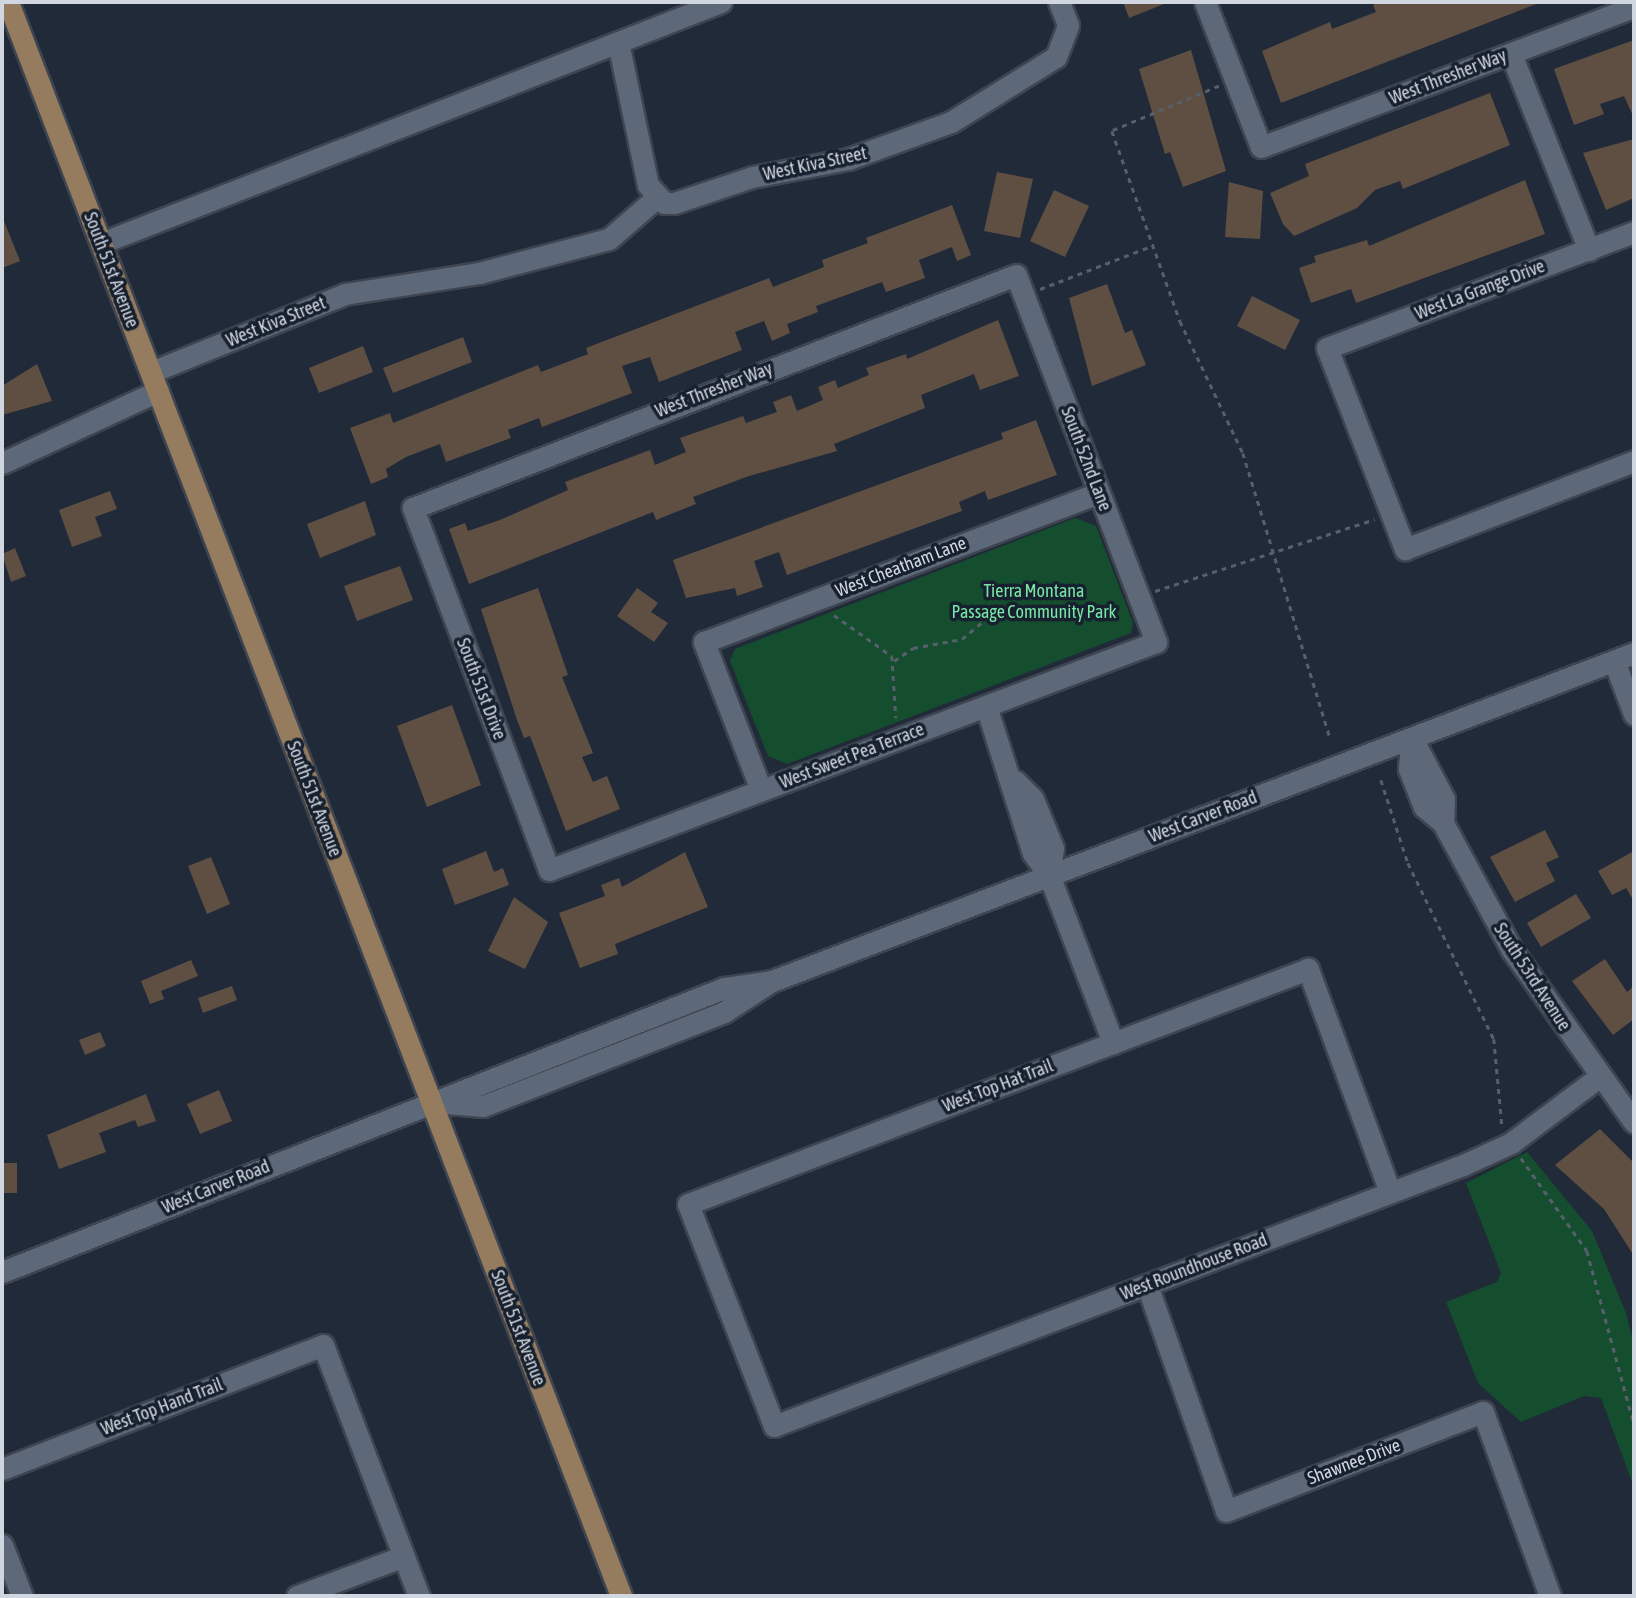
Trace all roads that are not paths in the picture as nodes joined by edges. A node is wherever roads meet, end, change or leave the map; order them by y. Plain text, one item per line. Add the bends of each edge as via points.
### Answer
1 (721, 2) edge
2 (1059, 2) edge
3 (1205, 2) edge
4 (6, 5) edge
5 (1634, 7) edge
6 (618, 42) junction
7 (1511, 54) junction
8 (656, 198) junction
9 (1634, 232) edge
10 (101, 243) junction
11 (1589, 250) junction
12 (1020, 284) joint
13 (154, 382) junction
14 (1634, 461) edge
15 (2, 463) edge
16 (1099, 493) junction
17 (413, 508) joint
18 (1156, 642) joint
19 (1634, 653) edge
20 (1614, 661) junction
21 (986, 706) junction
22 (1634, 714) edge
23 (1412, 738) junction
24 (761, 790) junction
25 (549, 870) joint
26 (1049, 875) junction
27 (1112, 1043) junction
28 (1599, 1077) junction
29 (430, 1102) junction
30 (1634, 1122) edge
31 (1390, 1192) junction
32 (2, 1272) edge
33 (1147, 1284) junction
34 (774, 1426) joint
35 (2, 1469) edge
36 (2, 1545) edge
37 (404, 1556) junction
38 (22, 1596) edge
39 (297, 1596) edge
40 (419, 1596) edge
41 (621, 1596) edge
42 (1550, 1596) edge

1 - 6 street
2 - 8 street, West Kiva Street via 1068,25 1056,57 951,122 848,159 752,177 674,203
3 - 7 street, West Thresher Way via 1261,147
4 - 10 main road, South 51st Avenue
5 - 7 street, West Thresher Way
6 - 8 street
6 - 10 street
7 - 11 street
8 - 13 street, West Kiva Street via 609,239 479,273 345,294
9 - 11 street, West La Grange Drive
10 - 13 main road, South 51st Avenue
11 - 14 street, West La Grange Drive via 1327,348 1405,548
12 - 16 street, South 52nd Lane
12 - 17 street, West Thresher Way
13 - 15 street, West Kiva Street
13 - 29 main road, South 51st Avenue
16 - 18 street, South 52nd Lane
16 - 24 street, West Cheatham Lane via 704,642
17 - 25 street, South 51st Drive
18 - 21 street, West Sweet Pea Terrace
19 - 20 street, West Carver Road
20 - 22 street
20 - 23 street, West Carver Road
21 - 24 street, West Sweet Pea Terrace
21 - 26 street via 1015,781 1033,853
23 - 26 street, West Carver Road
23 - 28 street, South 53rd Avenue via 1444,799 1443,823 1512,950
24 - 25 street, West Sweet Pea Terrace
26 - 27 street
26 - 29 street, West Carver Road via 772,981 724,988
27 - 31 street, West Top Hat Trail via 1308,969
27 - 34 street, West Top Hat Trail via 688,1204
28 - 30 street, South 53rd Avenue
28 - 31 street, West Roundhouse Road via 1511,1143
29 - 32 street, West Carver Road
29 - 41 main road, South 51st Avenue
31 - 33 street, West Roundhouse Road
33 - 34 street, West Roundhouse Road
33 - 42 street, Shawnee Drive via 1226,1511 1483,1412
35 - 37 street, West Top Hand Trail via 323,1345
36 - 38 street
37 - 39 street
37 - 40 street

